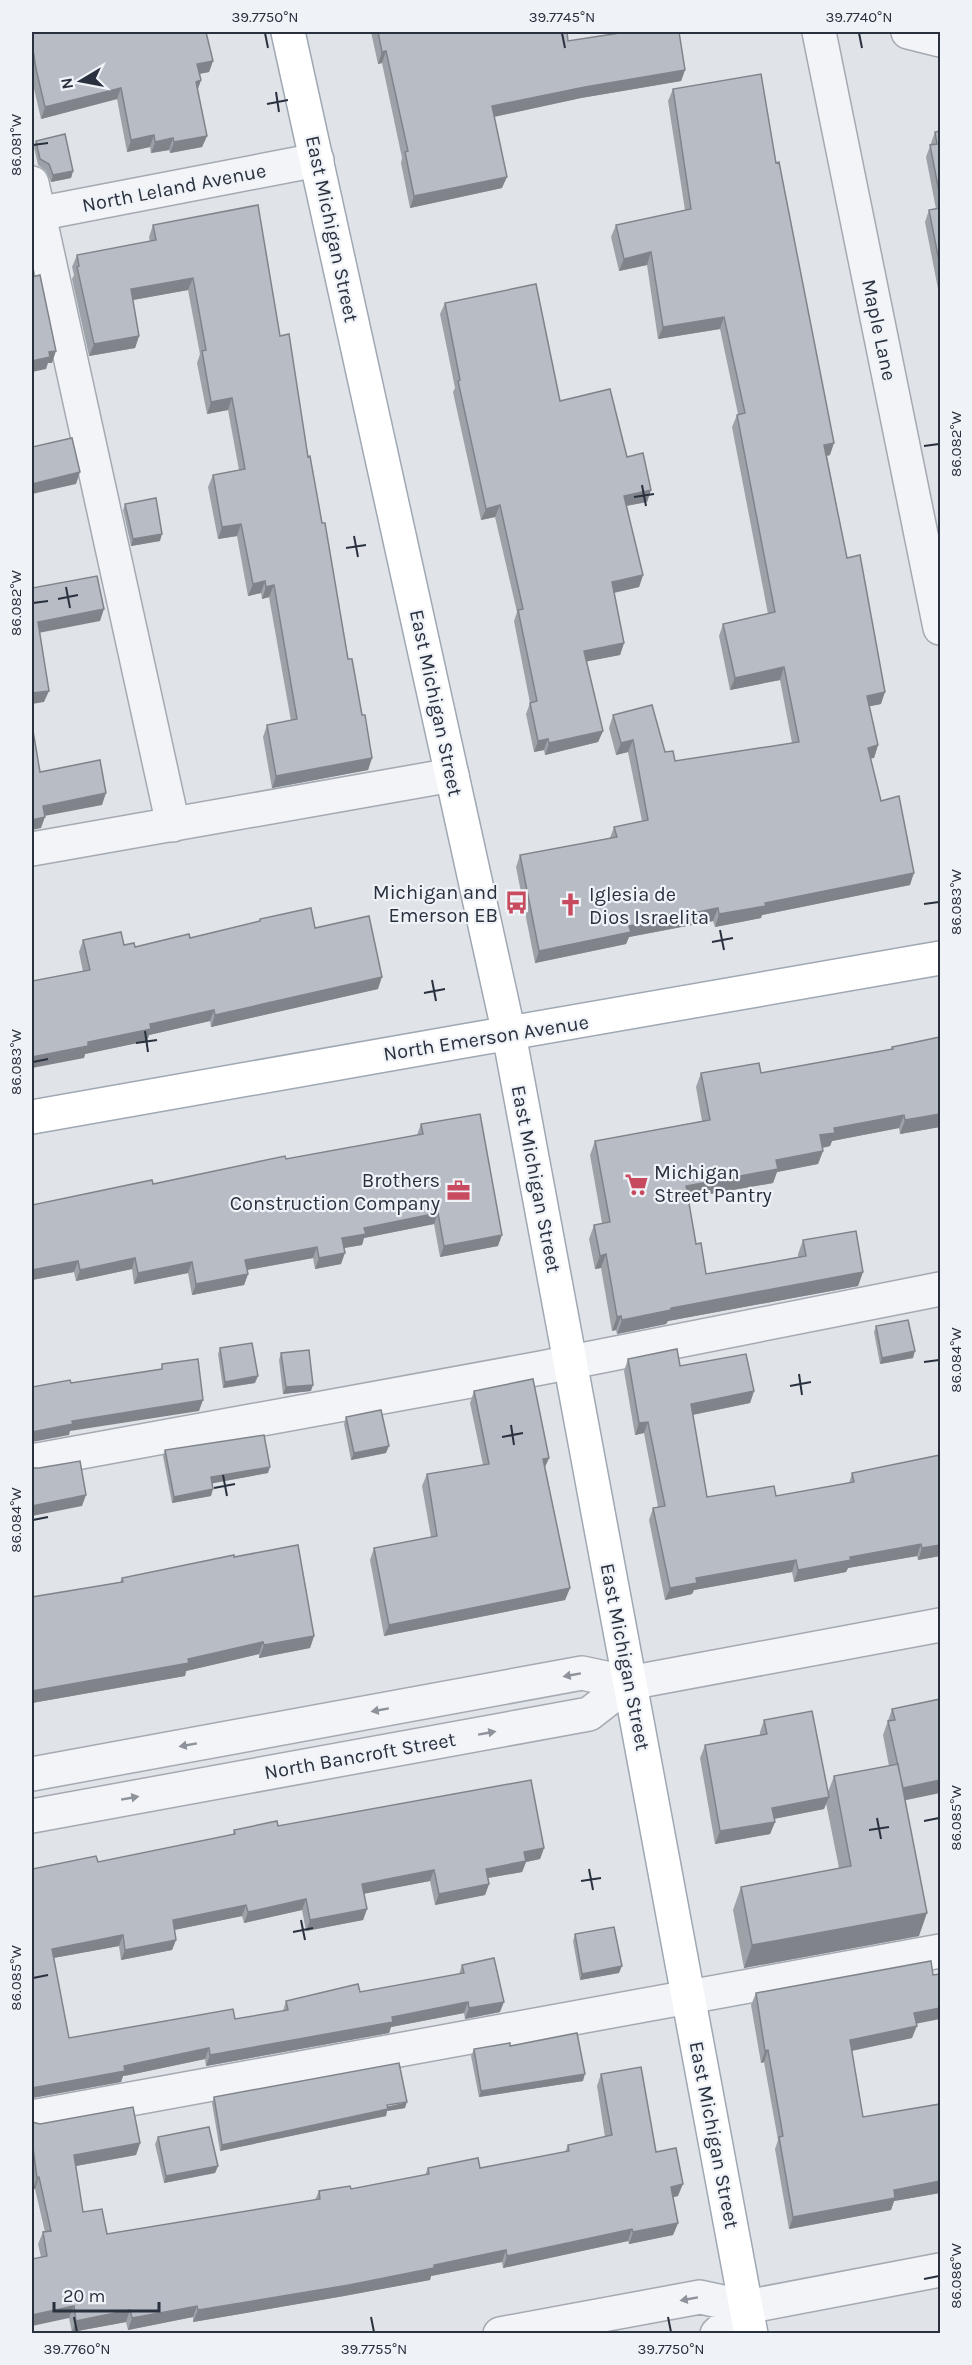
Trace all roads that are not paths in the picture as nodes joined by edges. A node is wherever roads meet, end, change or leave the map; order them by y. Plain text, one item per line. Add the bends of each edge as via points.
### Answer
1 (288, 32) edge
2 (819, 32) edge
3 (908, 32) edge
4 (940, 40) edge
5 (317, 160) junction
6 (34, 204) edge
7 (940, 628) edge
8 (452, 775) junction
9 (173, 825) junction
10 (32, 849) edge
11 (940, 958) edge
12 (508, 1034) junction
13 (32, 1117) edge
14 (940, 1289) edge
15 (570, 1363) junction
16 (32, 1461) edge
17 (940, 1624) edge
18 (629, 1683) junction
19 (73, 1766) junction
20 (32, 1773) edge
21 (81, 1807) junction
22 (32, 1816) edge
23 (940, 1952) edge
24 (688, 1998) junction
25 (32, 2117) edge
26 (940, 2270) edge
27 (749, 2320) edge
28 (500, 2334) edge
29 (717, 2334) edge

1 - 5 main road, East Michigan Street
2 - 7 street, Maple Lane
3 - 4 street
5 - 6 street, North Leland Avenue
5 - 8 main road, East Michigan Street
6 - 9 street
8 - 9 street
8 - 12 main road, East Michigan Street
9 - 10 street
11 - 12 main road, North Emerson Avenue
12 - 13 main road, North Emerson Avenue
12 - 15 main road, East Michigan Street
14 - 15 street
15 - 16 street
15 - 18 main road, East Michigan Street
17 - 18 street, North Bancroft Street
18 -> 19 street, North Bancroft Street via 582,1673
21 -> 18 street, North Bancroft Street via 589,1714
18 - 24 main road, East Michigan Street
19 - 20 street, North Bancroft Street
19 - 21 street
21 - 22 street, North Bancroft Street
23 - 24 street
24 - 25 street
24 - 27 main road, East Michigan Street
26 - 27 street
27 -> 28 street via 700,2297
27 - 29 street

